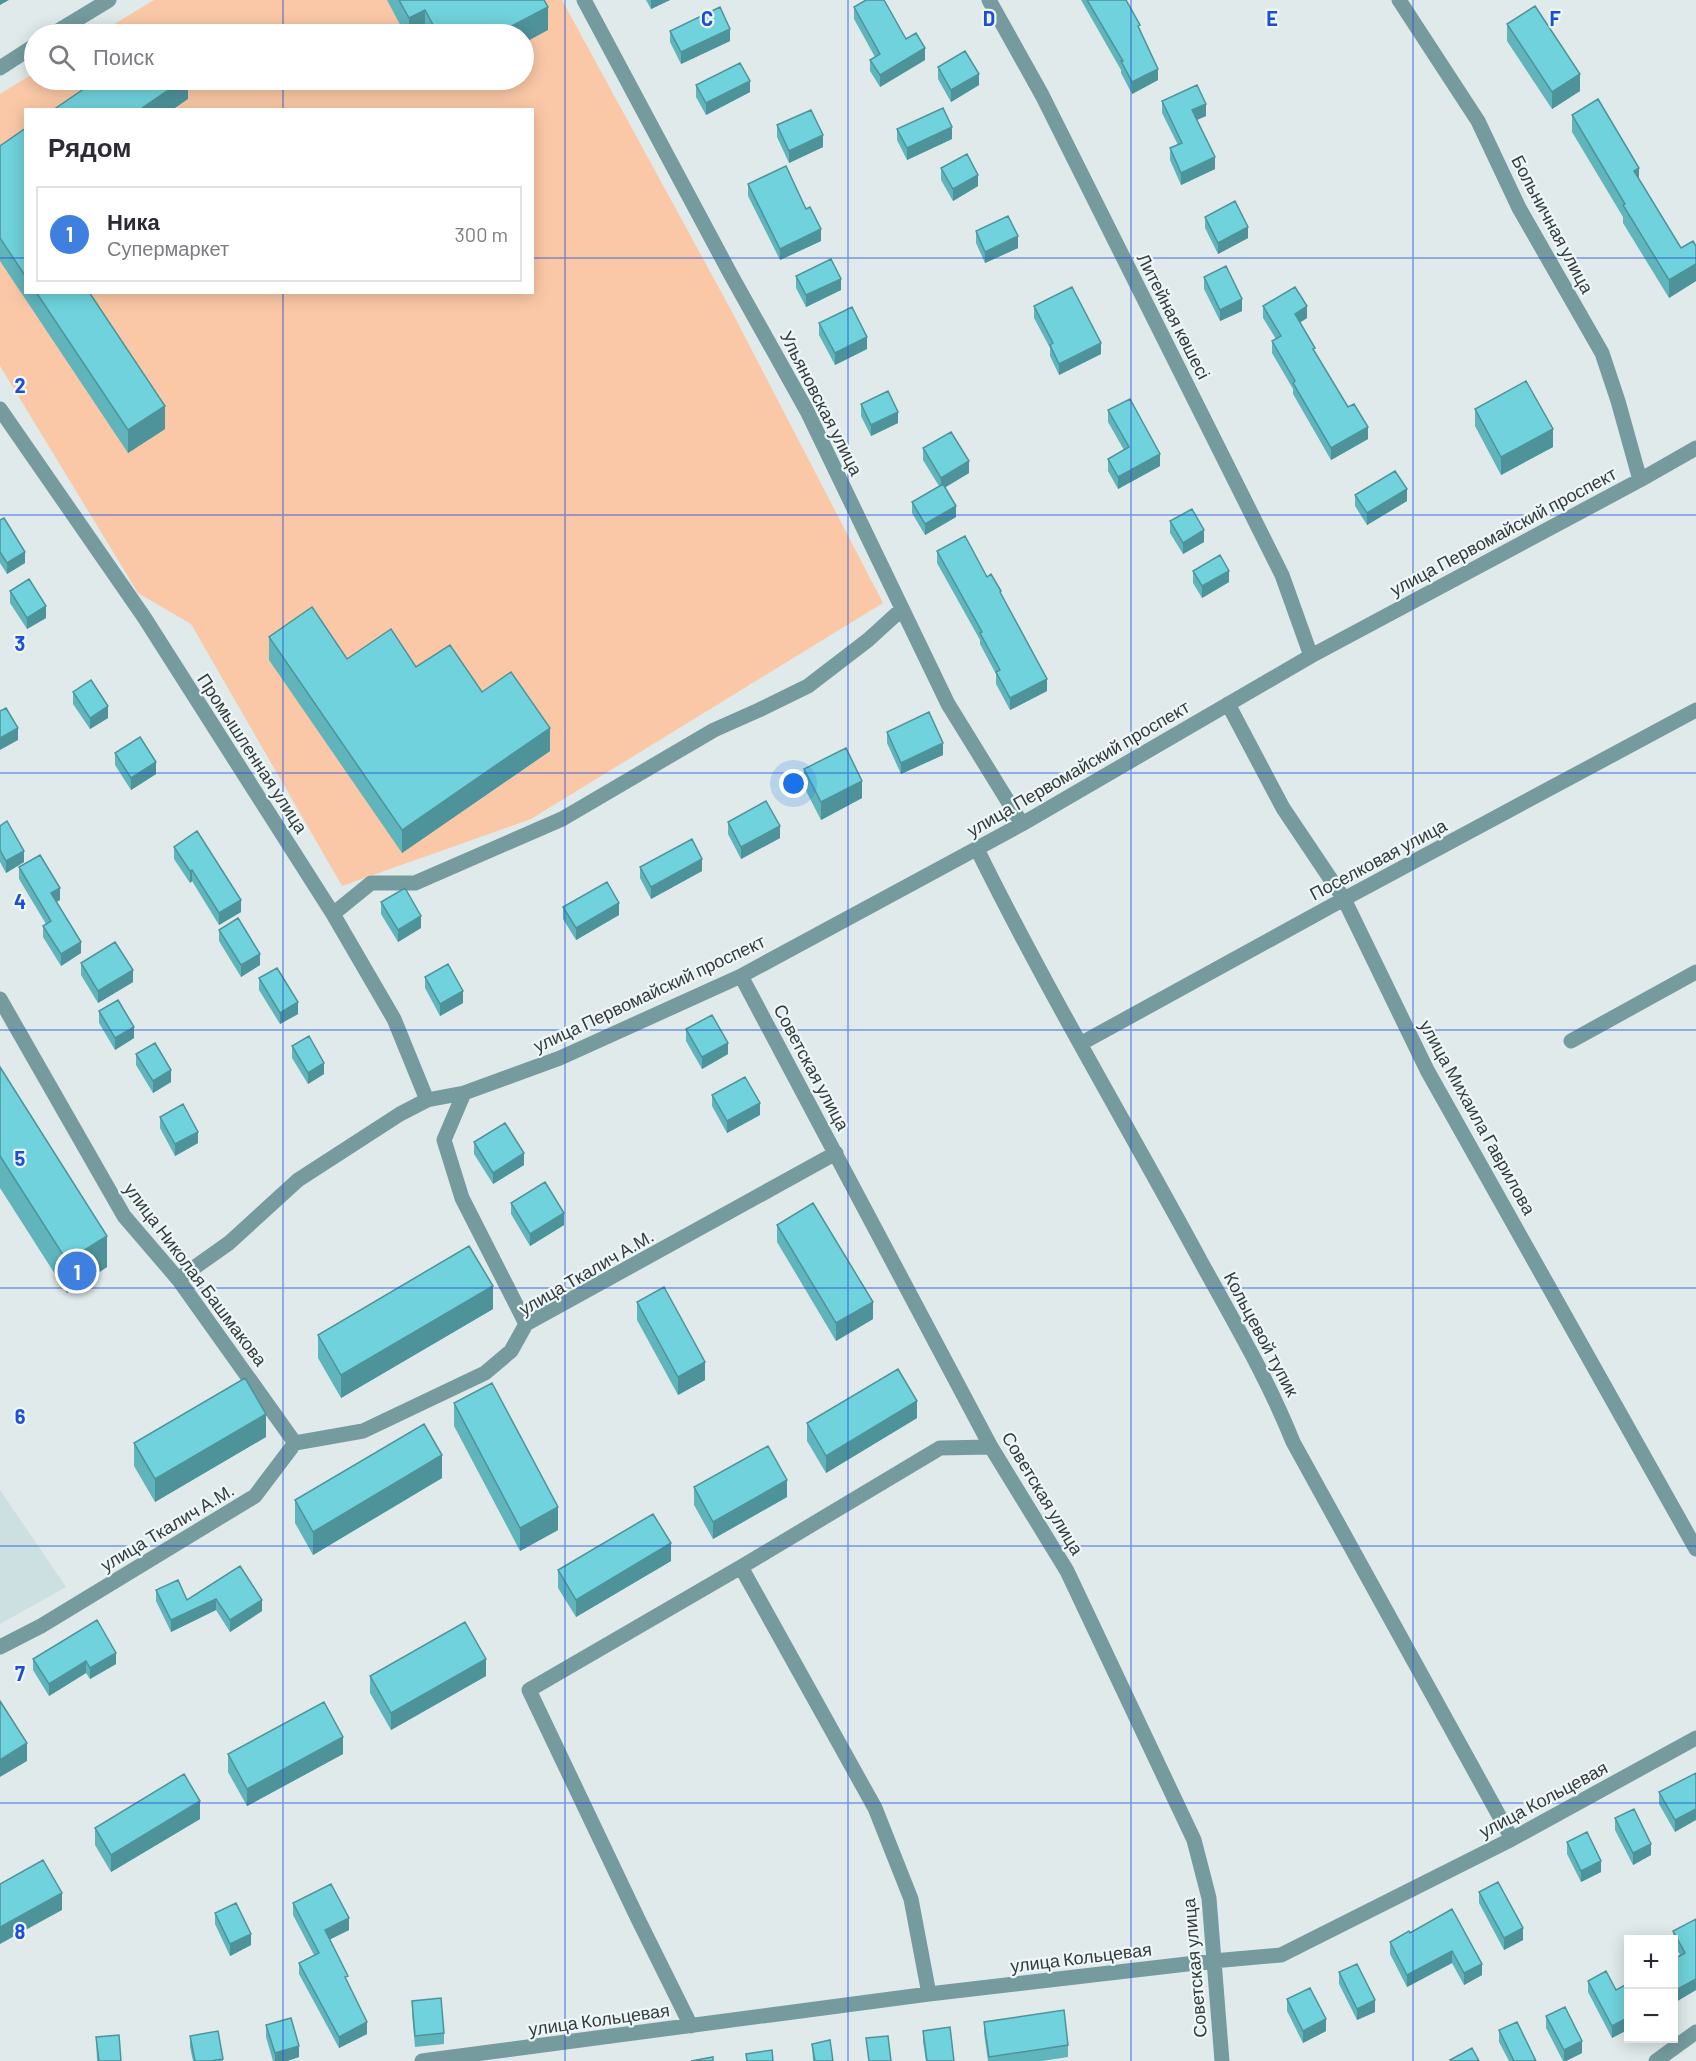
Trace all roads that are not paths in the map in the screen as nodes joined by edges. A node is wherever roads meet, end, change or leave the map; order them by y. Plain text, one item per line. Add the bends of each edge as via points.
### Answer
1 (109, 0) edge
2 (584, 0) edge
3 (989, 0) edge
4 (1400, 0) edge
5 (69, 24) edge
6 (24, 52) edge
7 (0, 68) edge
8 (0, 410) edge
9 (1696, 448) edge
10 (1640, 480) junction
11 (902, 609) junction
12 (1311, 656) junction
13 (1228, 704) junction
14 (1696, 710) edge
15 (1022, 824) junction
16 (976, 849) junction
17 (1344, 899) junction
18 (333, 914) junction
19 (1696, 972) edge
20 (741, 976) junction
21 (0, 999) edge
22 (1571, 1041) dead end
23 (1080, 1044) junction
24 (464, 1093) junction
25 (427, 1100) junction
26 (836, 1153) junction
27 (178, 1279) junction
28 (526, 1324) junction
29 (295, 1443) junction
30 (991, 1447) junction
31 (1696, 1549) edge
32 (741, 1567) junction
33 (0, 1647) edge
34 (1696, 1738) edge
35 (1512, 1839) junction
36 (1213, 1961) junction
37 (929, 1994) junction
38 (691, 2026) junction
39 (1696, 2032) edge
40 (422, 2061) edge
41 (1222, 2061) edge
42 (1656, 2061) edge

1 - 5 street
2 - 11 street, Ульяновская улица via 807,411
3 - 12 street, Литейная көшесі via 1041,95 1282,575
4 - 10 street, Больничная улица via 1478,121 1519,208 1602,352
6 - 7 street
8 - 18 street, Промышленная улица via 144,617
9 - 10 street, улица Первомайский проспект
10 - 12 street, улица Первомайский проспект
11 - 15 street, Ульяновская улица via 948,704
11 - 18 street via 808,686 714,730 562,819 414,883 371,884
12 - 13 street, улица Первомайский проспект
13 - 15 street, улица Первомайский проспект
13 - 17 street, улица Михаила Гаврилова via 1283,808
14 - 17 street, Поселковая улица
15 - 16 street, улица Первомайский проспект
16 - 20 street, улица Первомайский проспект
16 - 23 street, Кольцевой тупик
17 - 23 street, Поселковая улица
17 - 31 street, улица Михаила Гаврилова via 1428,1070
18 - 25 street, Промышленная улица via 394,1019
19 - 22 street
20 - 24 street, улица Первомайский проспект via 560,1058
20 - 26 street, Советская улица
21 - 27 street, улица Николая Башмакова via 124,1216
23 - 35 street, Кольцевой тупик via 1184,1229 1277,1403 1293,1442
24 - 25 street
24 - 28 street via 444,1140 462,1198
25 - 27 street via 298,1180 229,1243
26 - 28 street, улица Ткалич А.М.
26 - 30 street, Советская улица
27 - 29 street, улица Николая Башмакова
28 - 29 street, улица Ткалич А.М. via 511,1351 485,1373 363,1431
29 - 33 street, улица Ткалич А.М. via 255,1496
30 - 32 street via 940,1448
30 - 36 street, Советская улица via 1067,1571 1194,1840 1209,1898
32 - 37 street via 875,1808 911,1899
32 - 38 street via 529,1690
34 - 35 street, улица Кольцевая
35 - 36 street, улица Кольцевая via 1281,1955
36 - 37 street, улица Кольцевая
36 - 41 street, Советская улица
37 - 38 street, улица Кольцевая
38 - 40 street, улица Кольцевая
39 - 42 street

